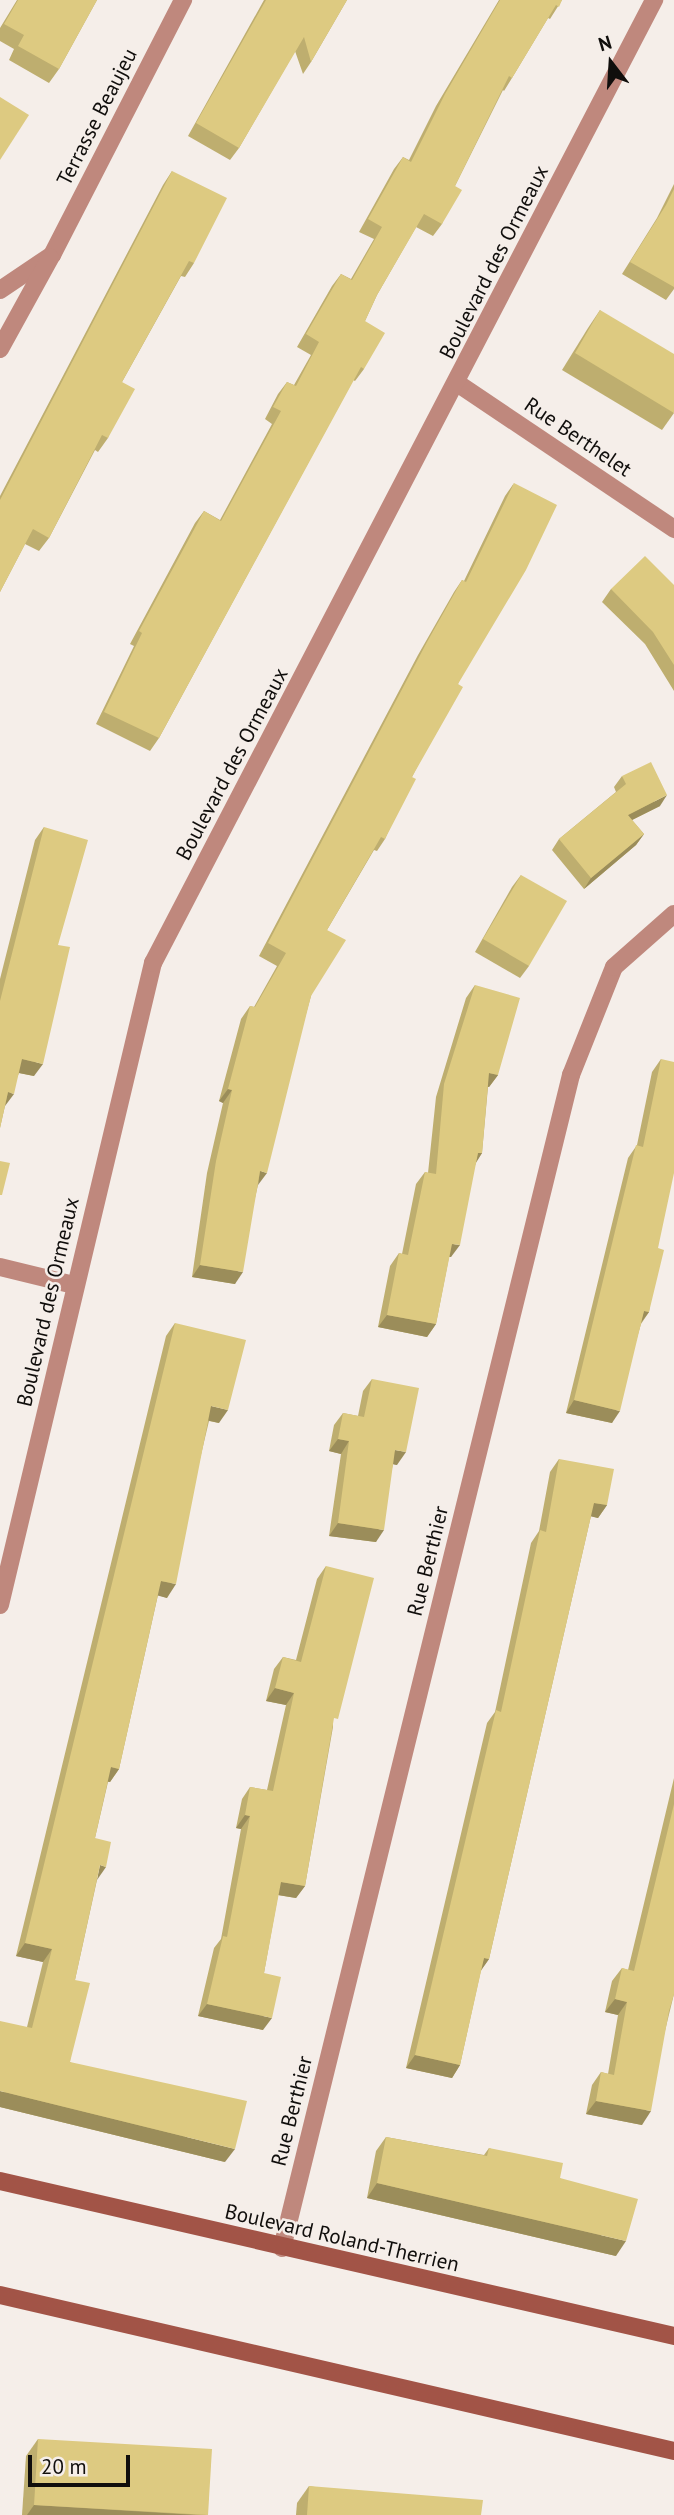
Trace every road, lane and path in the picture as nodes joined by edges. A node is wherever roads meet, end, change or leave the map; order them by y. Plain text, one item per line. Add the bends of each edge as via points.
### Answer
1 (183, 0) edge
2 (654, 0) edge
3 (52, 255) junction
4 (0, 290) edge
5 (0, 349) edge
6 (457, 383) junction
7 (674, 529) edge
8 (674, 914) edge
9 (0, 1267) edge
10 (75, 1285) junction
11 (0, 1605) edge
12 (0, 2180) edge
13 (282, 2248) junction
14 (0, 2295) edge
15 (673, 2334) edge
16 (674, 2451) edge

1 - 3 street, Terrasse Beaujeu
2 - 6 street, Boulevard des Ormeaux
3 - 4 street, Terrasse Beaujeu
3 - 5 street, Terrasse Beaujeu
6 - 7 street, Rue Berthelet
6 - 10 street, Boulevard des Ormeaux via 153,963
8 - 13 street, Rue Berthier via 614,967 571,1075
9 - 10 street
10 - 11 street, Boulevard des Ormeaux
12 - 13 main road, Boulevard Roland-Therrien
13 - 15 main road, Boulevard Roland-Therrien
14 - 16 main road

